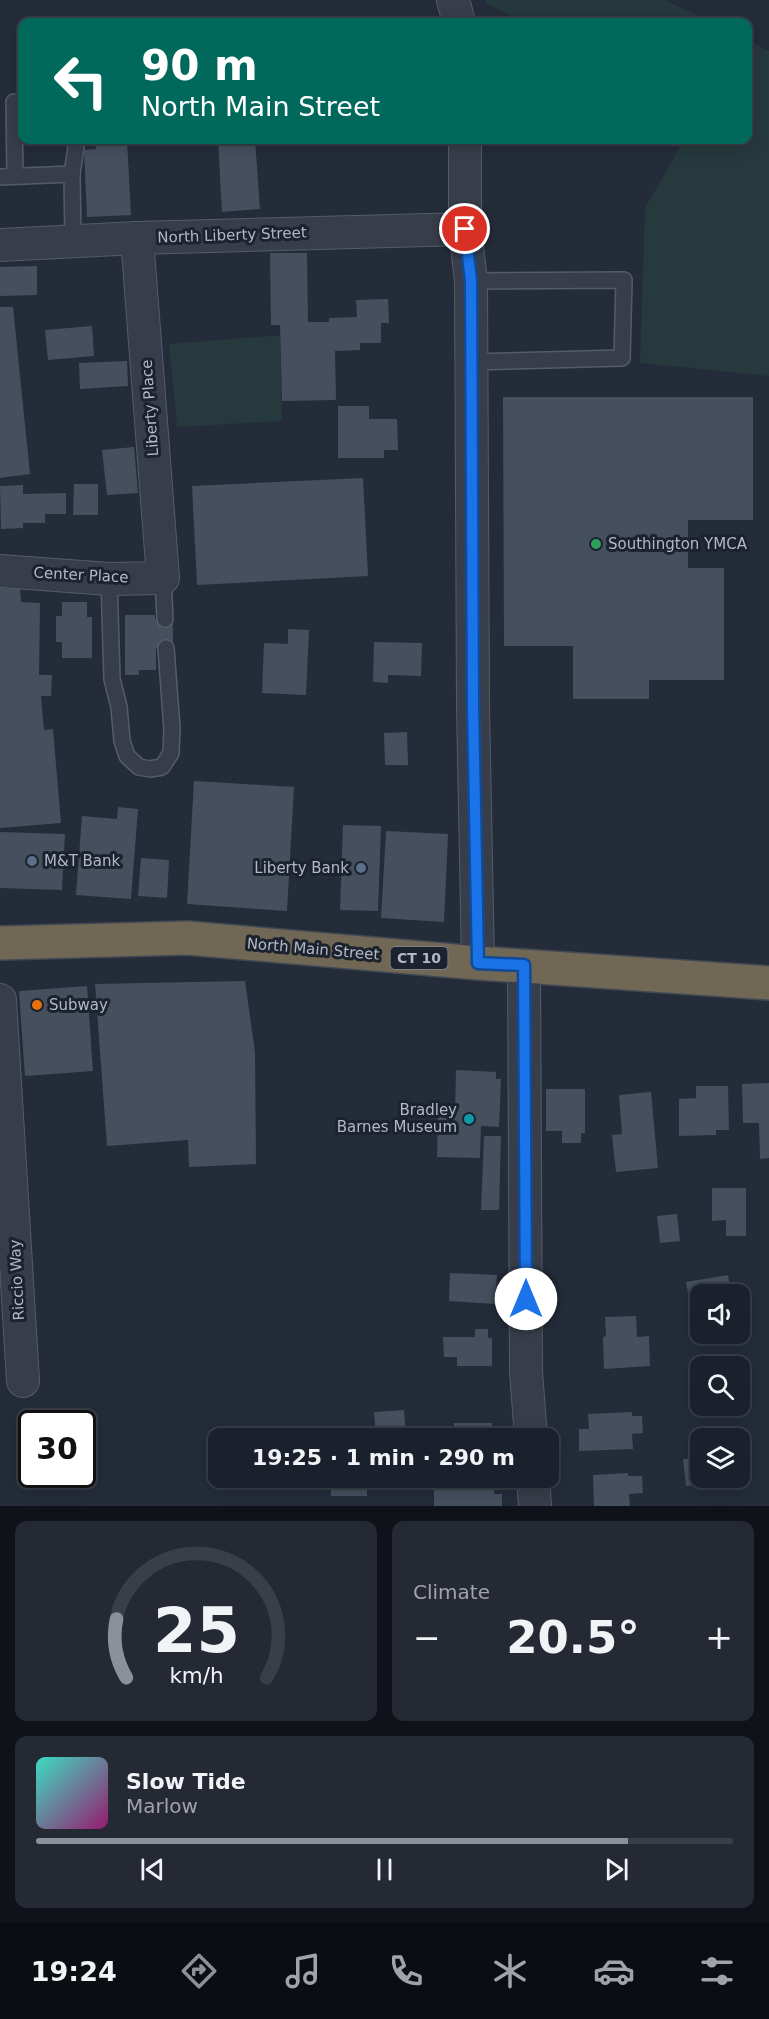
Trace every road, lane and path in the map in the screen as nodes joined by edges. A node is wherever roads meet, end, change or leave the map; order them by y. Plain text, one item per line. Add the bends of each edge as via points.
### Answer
1 (453, 0) edge
2 (458, 18) edge
3 (14, 102) dead end
4 (77, 144) edge
5 (465, 144) edge
6 (72, 174) junction
7 (8, 176) edge
8 (465, 229) junction
9 (137, 238) junction
10 (73, 241) junction
11 (0, 245) edge
12 (471, 281) junction
13 (470, 362) junction
14 (0, 570) edge
15 (163, 578) junction
16 (109, 579) junction
17 (165, 619) dead end
18 (166, 648) dead end
19 (0, 943) edge
20 (478, 963) junction
21 (524, 965) junction
22 (769, 983) edge
23 (0, 1000) edge
24 (23, 1381) dead end
25 (530, 1428) edge
26 (534, 1488) edge
27 (535, 1506) edge

1 - 2 street
3 - 7 lane
4 - 6 lane
5 - 8 street
6 - 7 lane
6 - 10 lane
8 - 9 street, North Liberty Street
8 - 12 street
9 - 10 street, North Liberty Street
9 - 15 street, Liberty Place
10 - 11 street, North Liberty Street
12 - 13 street
12 - 13 lane via 624,280 622,358
13 - 20 street
14 - 16 street, Center Place
15 - 16 street, Center Place
15 - 17 lane
16 - 18 lane via 112,679 122,741 127,756 139,767 150,769 162,767 171,753
19 - 20 highway, North Main Street / CT 10 via 187,938
20 - 21 highway, North Main Street / CT 10
21 - 22 highway, North Main Street / CT 10
21 - 25 street via 526,1371
23 - 24 street, Riccio Way
26 - 27 street

